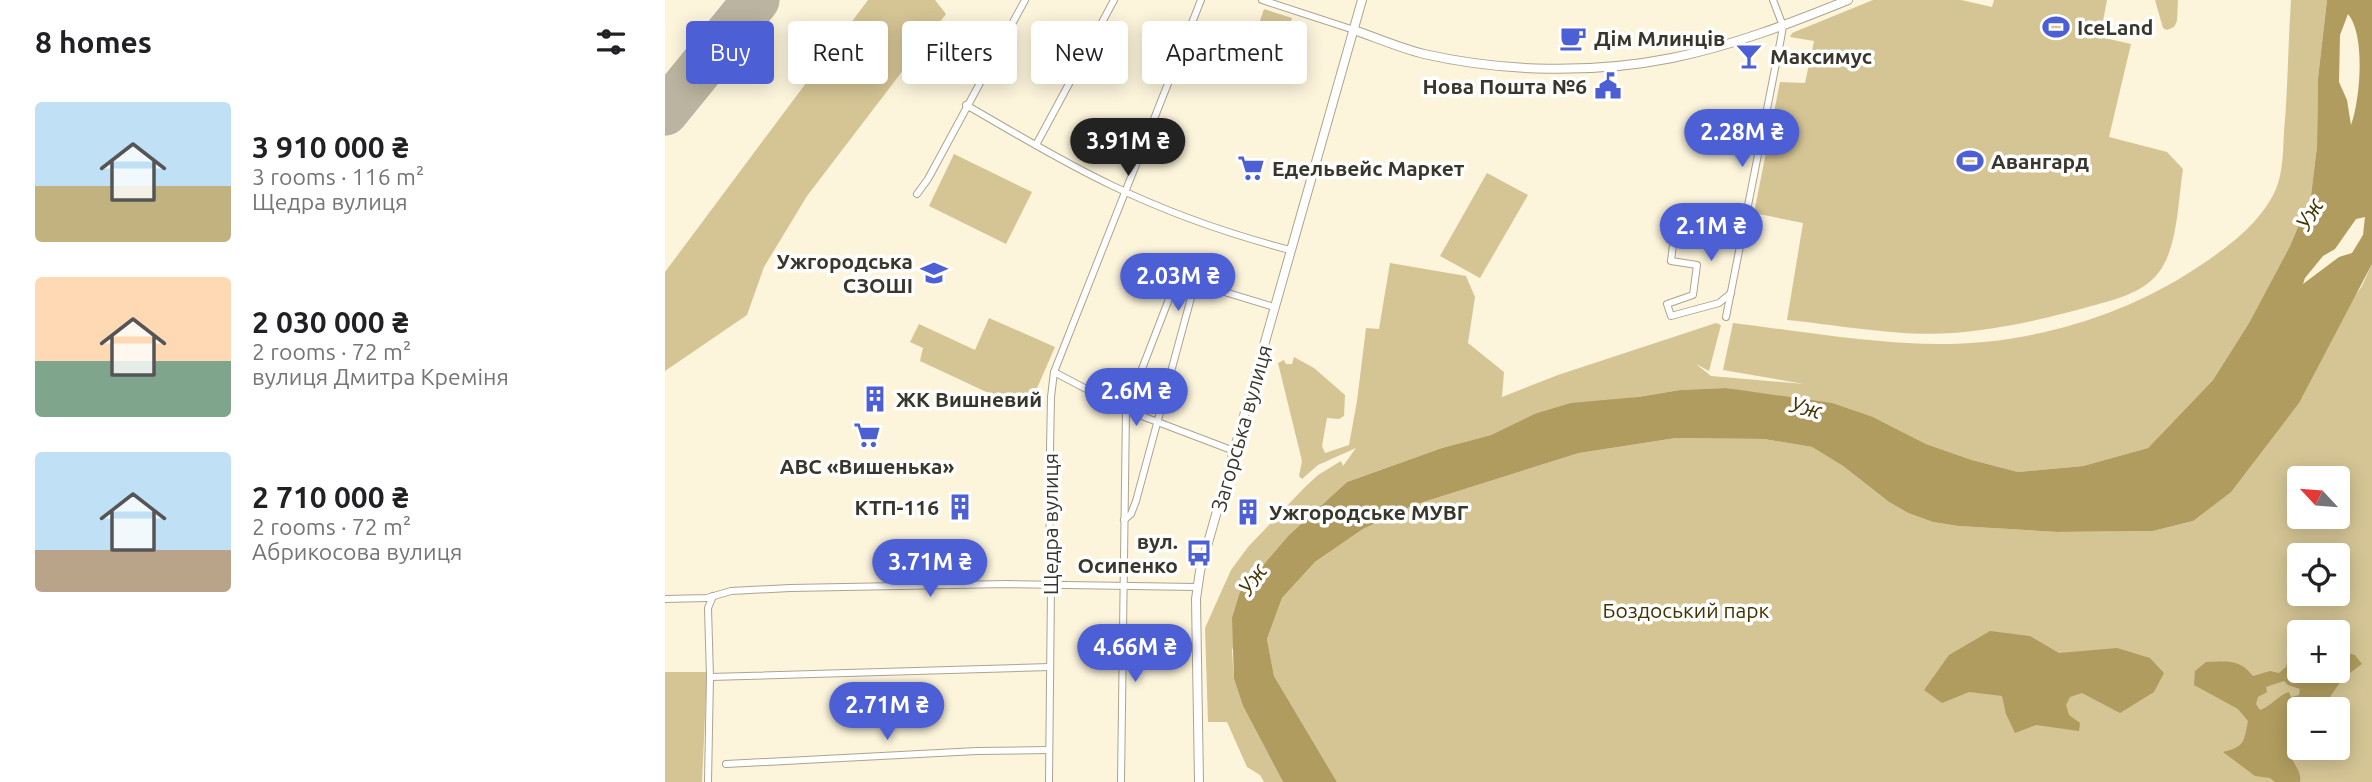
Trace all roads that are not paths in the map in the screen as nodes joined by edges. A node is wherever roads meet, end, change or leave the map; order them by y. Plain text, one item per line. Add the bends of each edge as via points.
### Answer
1 (1025, 0) edge
2 (1114, 0) edge
3 (1201, 0) edge
4 (1262, 0) edge
5 (1362, 0) edge
6 (1773, 0) edge
7 (1848, 0) edge
8 (1783, 26) junction
9 (1354, 30) junction
10 (966, 105) junction
11 (1036, 145) junction
12 (1126, 192) junction
13 (917, 194) dead end
14 (1741, 244) junction
15 (1290, 250) junction
16 (1195, 283) junction
17 (1731, 293) junction
18 (1275, 307) junction
19 (1726, 317) dead end
20 (1054, 372) junction
21 (1126, 410) junction
22 (1158, 422) junction
23 (1234, 451) junction
24 (1124, 520) junction
25 (1051, 586) junction
26 (1122, 586) junction
27 (1198, 587) junction
28 (713, 596) junction
29 (665, 598) edge
30 (1050, 667) junction
31 (710, 677) junction
32 (1049, 750) junction
33 (726, 764) dead end
34 (708, 782) edge
35 (1049, 782) edge
36 (1121, 782) edge
37 (1199, 782) edge

1 - 10 street
2 - 11 street
3 - 12 street, Щедра вулиця
4 - 9 street
5 - 9 street, Загорська вулиця
6 - 8 street
7 - 8 street
8 - 9 street via 1674,58 1574,68 1441,57
8 - 14 street
9 - 15 street, Загорська вулиця
10 - 11 street
10 - 13 street
11 - 12 street
12 - 15 street via 1210,226
12 - 20 street, Щедра вулиця
14 - 17 street
14 - 17 street via 1674,237 1671,261 1697,265 1693,295 1667,304 1671,316 1719,303
15 - 18 street, Загорська вулиця
16 - 18 street
16 - 21 street via 1185,280 1175,285
16 - 22 street
17 - 19 street
18 - 23 street, Загорська вулиця
20 - 21 street
20 - 25 street, Щедра вулиця via 1049,476
21 - 22 street
21 - 24 street
22 - 23 street
22 - 24 street via 1136,500
23 - 27 street, Загорська вулиця
24 - 26 street
25 - 26 street
25 - 28 street via 750,589
25 - 30 street, Щедра вулиця
26 - 27 street
26 - 36 street
27 - 37 street, Загорська вулиця
28 - 29 street
28 - 31 street via 708,608
30 - 31 street
30 - 32 street, Щедра вулиця
31 - 34 street
32 - 33 street
32 - 35 street, Щедра вулиця

